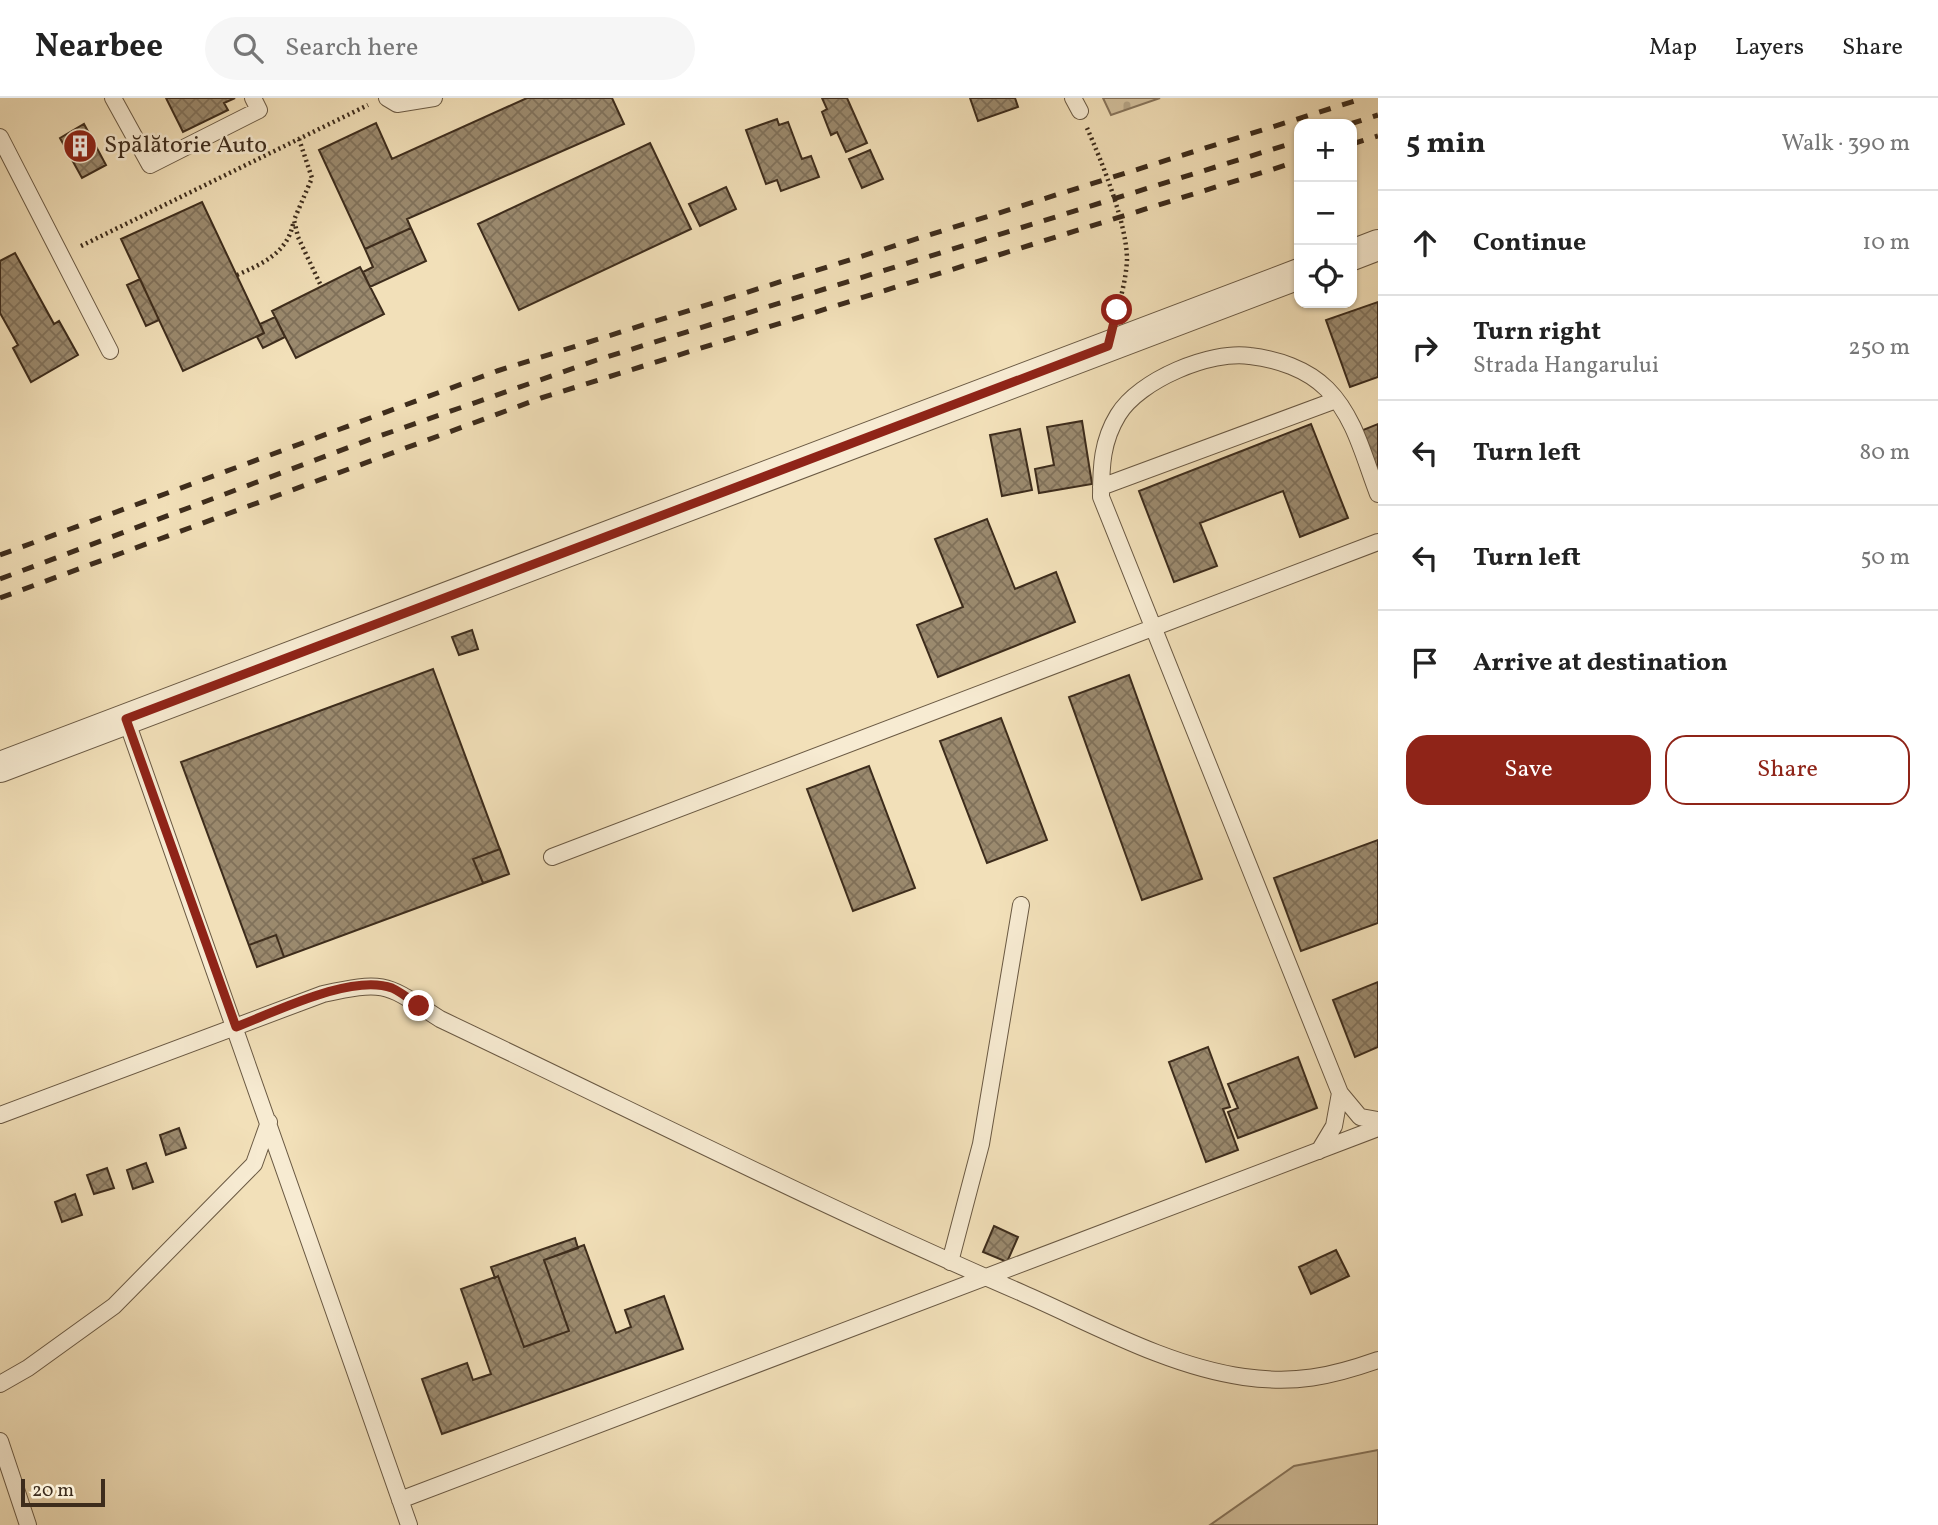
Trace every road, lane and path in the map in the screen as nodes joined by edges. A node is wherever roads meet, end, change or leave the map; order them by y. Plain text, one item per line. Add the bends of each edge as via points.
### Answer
1 (113, 98) edge
2 (253, 98) edge
3 (387, 98) edge
4 (434, 98) edge
5 (370, 104) dead end
6 (1076, 105) edge
7 (0, 137) edge
8 (299, 139) junction
9 (294, 220) junction
10 (1378, 245) edge
11 (1357, 253) edge
12 (62, 256) junction
13 (237, 275) dead end
14 (1294, 276) edge
15 (320, 286) dead end
16 (1108, 346) junction
17 (110, 351) dead end
18 (1336, 400) junction
19 (1101, 487) junction
20 (1378, 494) edge
21 (1378, 542) edge
22 (1154, 627) junction
23 (126, 719) junction
24 (0, 766) edge
25 (552, 857) dead end
26 (1021, 905) dead end
27 (236, 1027) junction
28 (1340, 1093) junction
29 (0, 1115) edge
30 (1378, 1120) edge
31 (269, 1122) junction
32 (1378, 1128) edge
33 (1319, 1150) junction
34 (950, 1262) junction
35 (987, 1278) junction
36 (1378, 1360) edge
37 (0, 1384) edge
38 (0, 1441) edge
39 (400, 1500) junction
40 (28, 1525) edge
41 (409, 1525) edge

1 - 2 lane via 150,165 259,110
3 - 4 lane via 397,104
5 - 8 path
6 - 16 path via 1101,161 1126,251 1125,278
7 - 12 lane
8 - 9 path via 312,178
8 - 12 path
9 - 13 path via 291,237 278,253
9 - 15 path
10 - 11 street
12 - 17 lane
14 - 16 street
16 - 23 street
18 - 19 lane
18 - 19 lane via 1295,367 1248,355 1199,362 1151,382 1120,412 1107,436
18 - 20 lane via 1347,413
19 - 22 lane via 1101,497
21 - 22 lane
22 - 25 lane
22 - 28 lane
23 - 24 street
23 - 27 lane
26 - 34 lane via 981,1144
27 - 29 lane
27 - 31 lane
27 - 34 lane via 323,994 373,985 393,988 440,1019
28 - 30 lane via 1360,1117
28 - 33 lane via 1334,1126
31 - 37 lane via 254,1164 114,1306
31 - 39 lane
32 - 33 lane
33 - 35 lane
34 - 35 lane
35 - 36 lane via 1188,1365 1243,1377 1331,1377
35 - 39 lane
38 - 40 lane
39 - 41 lane

